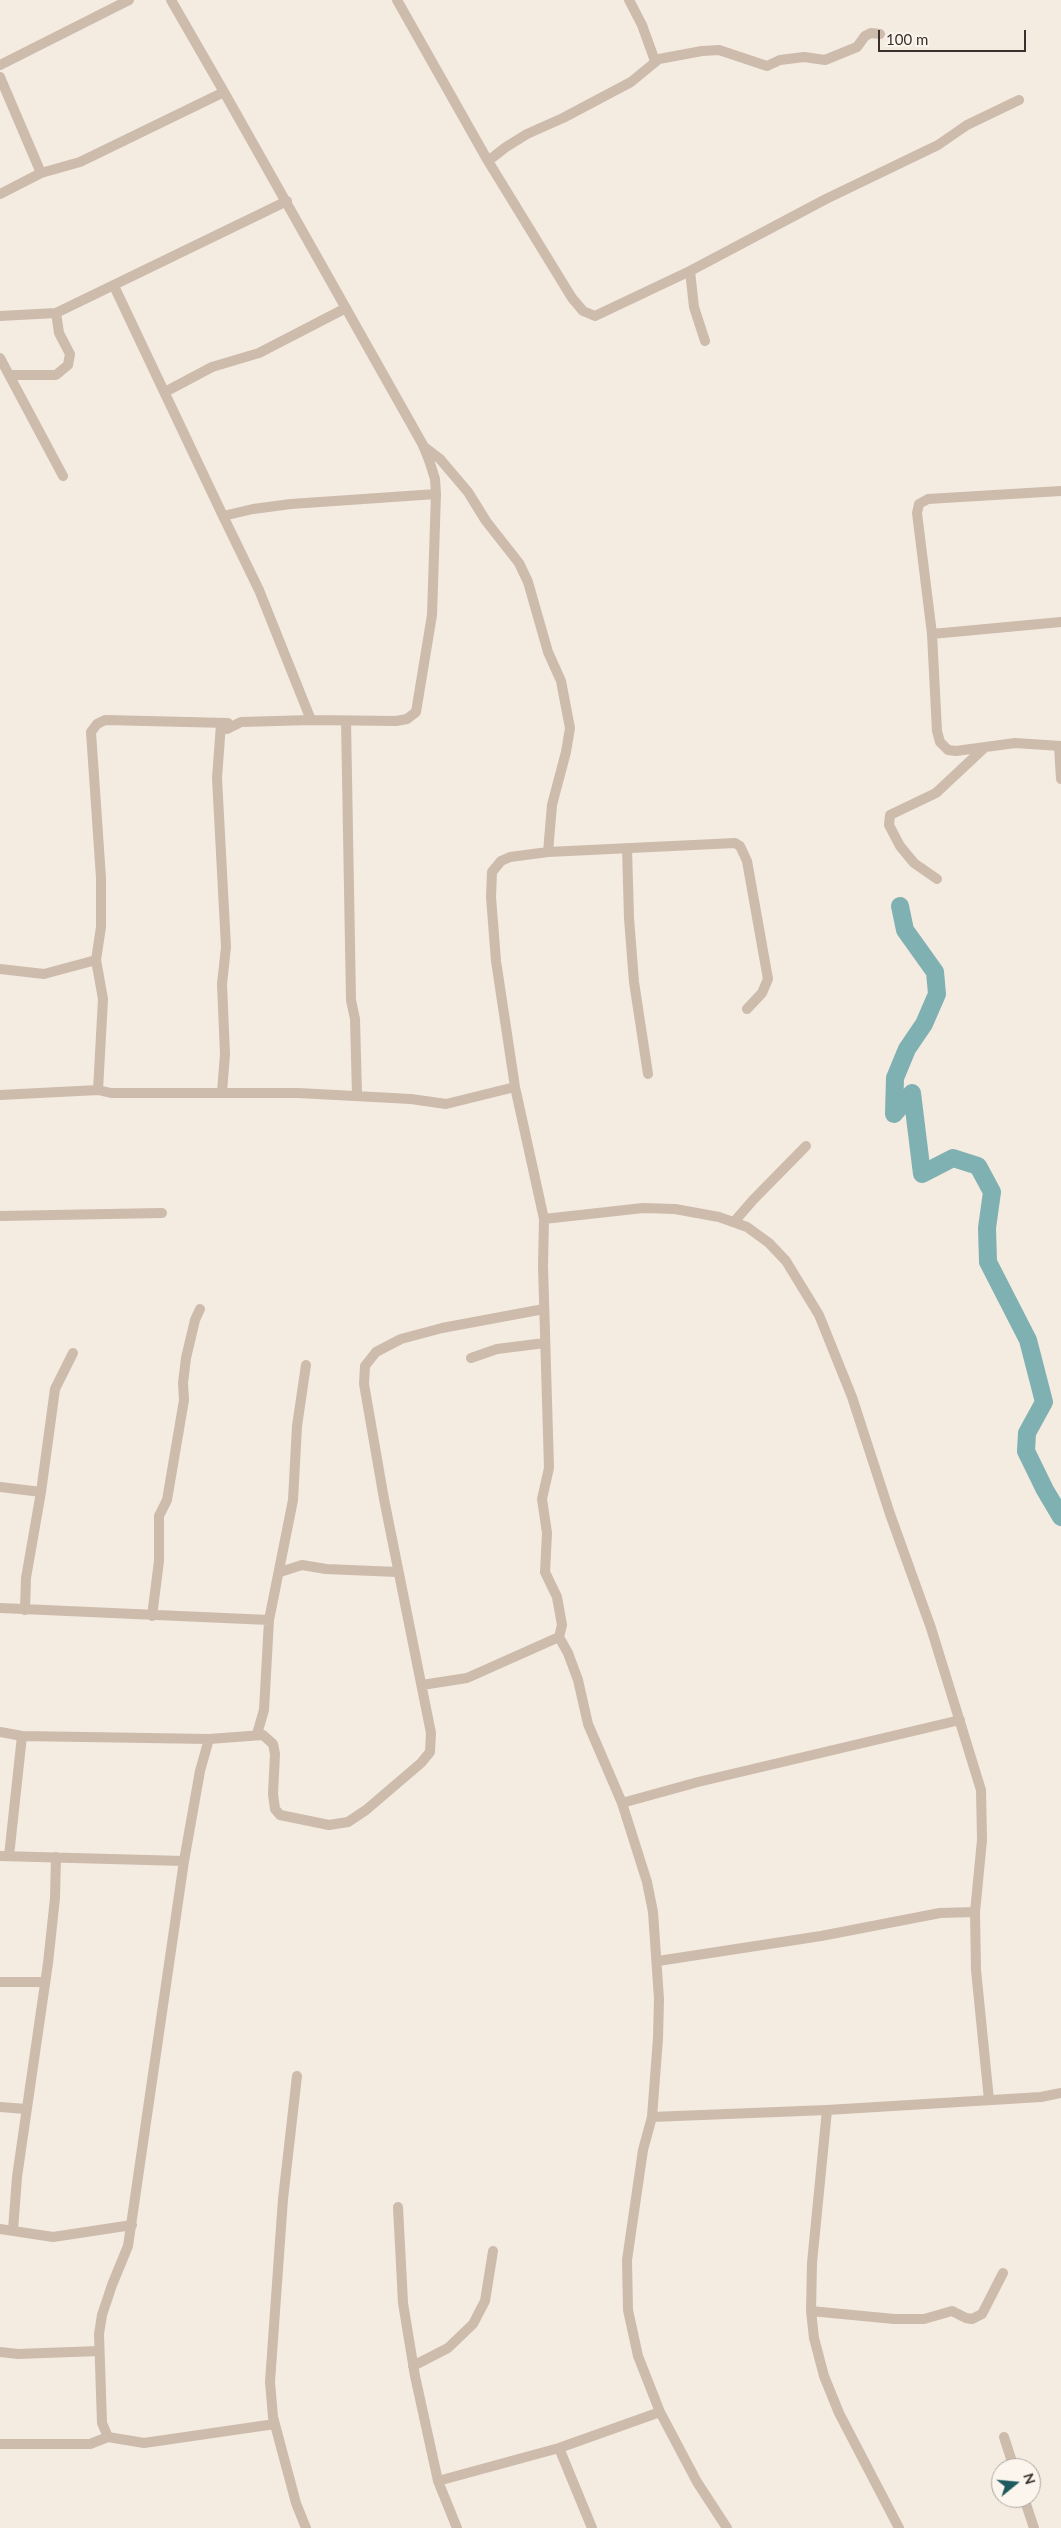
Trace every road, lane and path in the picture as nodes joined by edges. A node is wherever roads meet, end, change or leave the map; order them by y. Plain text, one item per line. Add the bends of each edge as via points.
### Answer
1 (129, 0) edge
2 (171, 0) edge
3 (397, 0) edge
4 (628, 0) edge
5 (880, 34) dead end
6 (655, 62) junction
7 (0, 65) edge
8 (0, 77) edge
9 (224, 92) junction
10 (1020, 100) dead end
11 (488, 161) junction
12 (41, 173) junction
13 (0, 194) edge
14 (287, 201) junction
15 (690, 271) junction
16 (114, 286) junction
17 (346, 308) junction
18 (56, 313) junction
19 (0, 316) edge
20 (705, 341) dead end
21 (1, 363) edge
22 (9, 375) junction
23 (165, 392) junction
24 (422, 446) junction
25 (63, 476) dead end
26 (1061, 491) edge
27 (436, 494) junction
28 (223, 516) junction
29 (1061, 622) edge
30 (932, 634) junction
31 (311, 720) junction
32 (346, 721) junction
33 (234, 724) junction
34 (1060, 746) edge
35 (983, 749) junction
36 (1061, 779) edge
37 (627, 848) junction
38 (548, 852) junction
39 (937, 879) dead end
40 (96, 960) junction
41 (0, 969) edge
42 (747, 1009) dead end
43 (648, 1074) dead end
44 (515, 1087) junction
45 (98, 1090) junction
46 (222, 1092) junction
47 (0, 1095) edge
48 (357, 1095) junction
49 (806, 1146) dead end
50 (162, 1213) dead end
51 (0, 1216) edge
52 (544, 1220) junction
53 (734, 1222) junction
54 (200, 1309) dead end
55 (544, 1309) junction
56 (546, 1344) junction
57 (73, 1353) dead end
58 (471, 1358) dead end
59 (306, 1365) dead end
60 (0, 1487) edge
61 (41, 1492) junction
62 (280, 1572) junction
63 (397, 1572) junction
64 (0, 1608) edge
65 (25, 1610) junction
66 (152, 1616) junction
67 (269, 1620) junction
68 (559, 1636) junction
69 (422, 1685) junction
70 (960, 1720) junction
71 (0, 1732) edge
72 (257, 1734) junction
73 (22, 1736) junction
74 (210, 1739) junction
75 (622, 1803) junction
76 (4, 1856) edge
77 (56, 1857) junction
78 (184, 1861) junction
79 (975, 1912) junction
80 (658, 1961) junction
81 (0, 1982) edge
82 (44, 1982) junction
83 (297, 2076) dead end
84 (1061, 2093) edge
85 (989, 2100) junction
86 (0, 2107) edge
87 (26, 2108) junction
88 (827, 2110) junction
89 (652, 2117) junction
90 (398, 2207) dead end
91 (132, 2225) junction
92 (0, 2229) edge
93 (13, 2230) junction
94 (493, 2251) dead end
95 (1003, 2273) dead end
96 (811, 2312) junction
97 (99, 2351) junction
98 (0, 2352) edge
99 (413, 2366) junction
100 (660, 2412) junction
101 (275, 2424) junction
102 (108, 2437) junction
103 (1004, 2438) dead end
104 (0, 2444) edge
105 (559, 2448) junction
106 (1011, 2458) edge
107 (438, 2481) junction
108 (1027, 2508) edge
109 (306, 2528) edge
110 (457, 2528) edge
111 (592, 2528) edge
112 (727, 2528) edge
113 (899, 2528) edge
114 (1034, 2528) edge

1 - 7 street
2 - 9 street
3 - 11 street
4 - 6 street via 642,24
5 - 6 street via 871,33 857,47 825,60 804,57 780,60 767,66 718,50
6 - 11 street via 631,82 527,134
8 - 12 street
9 - 12 street via 80,162
9 - 14 street
10 - 15 street
11 - 15 street via 572,298 589,316 607,312
12 - 13 street
14 - 16 street
14 - 17 street
15 - 20 street via 694,307
16 - 18 street
16 - 23 street
17 - 23 street via 281,344 212,367
17 - 24 street
18 - 19 street
18 - 22 street via 59,333 70,354 68,365 56,375
21 - 22 street
22 - 25 street
23 - 28 street
24 - 27 street via 435,479
24 - 38 street via 440,459 468,492 519,564 561,681 570,728 552,805
26 - 30 street via 928,499 919,504 917,513
27 - 28 street via 291,504
27 - 32 street via 432,615 416,712 407,719 396,721
28 - 31 street via 259,590
29 - 30 street
30 - 35 street via 938,738 948,750
31 - 32 street
31 - 33 street
32 - 48 street via 351,1000 355,1019
33 - 40 street via 105,720 91,732 101,878 101,927
33 - 46 street via 227,729 221,724 217,778 226,947 222,984 225,1054
34 - 35 street via 1016,743
34 - 36 street
35 - 39 street via 927,799 912,803 890,816 889,826 900,846 914,863
37 - 38 street
37 - 42 street via 735,843 740,846 747,861 768,979 762,993
37 - 43 street via 634,982
38 - 44 street via 510,857 501,861 492,872 496,961
40 - 41 street via 44,974
40 - 45 street via 103,999
44 - 48 street via 446,1104
44 - 52 street
45 - 46 street via 112,1093
45 - 47 street
46 - 48 street
49 - 53 street
50 - 51 street
52 - 53 street via 643,1208 675,1209
52 - 55 street
53 - 70 street via 769,1243 786,1262 831,1341
54 - 66 street via 186,1358 184,1400 167,1500 159,1516 159,1561
55 - 56 street
55 - 63 street via 401,1339 376,1352 365,1366 364,1384
56 - 58 street via 496,1349
56 - 68 street via 549,1468 542,1499 547,1533 546,1572 557,1597 562,1624
57 - 61 street via 55,1389
59 - 62 street via 297,1426 293,1500
60 - 61 street
61 - 65 street via 26,1578
62 - 63 street via 302,1565
62 - 67 street
63 - 69 street
64 - 65 street
65 - 66 street
66 - 67 street
67 - 72 street via 264,1710
68 - 69 street via 467,1678
68 - 75 street via 578,1680 588,1724
69 - 72 street via 431,1733 430,1752 406,1776 348,1822 329,1826 280,1815 273,1794 273,1744
70 - 75 street
70 - 79 street via 981,1790 982,1840
71 - 73 street
72 - 74 street
73 - 74 street
73 - 76 street
74 - 78 street via 200,1772
75 - 80 street via 647,1882
76 - 77 street
77 - 78 street
77 - 82 street via 55,1898
78 - 91 street
79 - 80 street via 940,1913 821,1936
79 - 85 street via 976,1970
80 - 89 street
81 - 82 street
82 - 87 street
83 - 101 street via 283,2199 270,2382
84 - 85 street
85 - 88 street
86 - 87 street
87 - 93 street
88 - 89 street
88 - 96 street via 812,2262
89 - 100 street via 631,2224 627,2260 628,2310 638,2356
90 - 99 street via 403,2304
91 - 93 street via 53,2237
91 - 97 street via 128,2246 102,2315
92 - 93 street
94 - 99 street via 485,2300 473,2324 448,2348
95 - 96 street via 982,2314 972,2319 952,2311 924,2319
96 - 113 street via 824,2376
97 - 98 street
97 - 102 street via 102,2423
99 - 107 street
100 - 105 street
100 - 112 street
101 - 102 street via 144,2443
101 - 109 street
102 - 104 street via 90,2444
103 - 106 street
105 - 107 street
105 - 111 street
107 - 110 street
108 - 114 street

